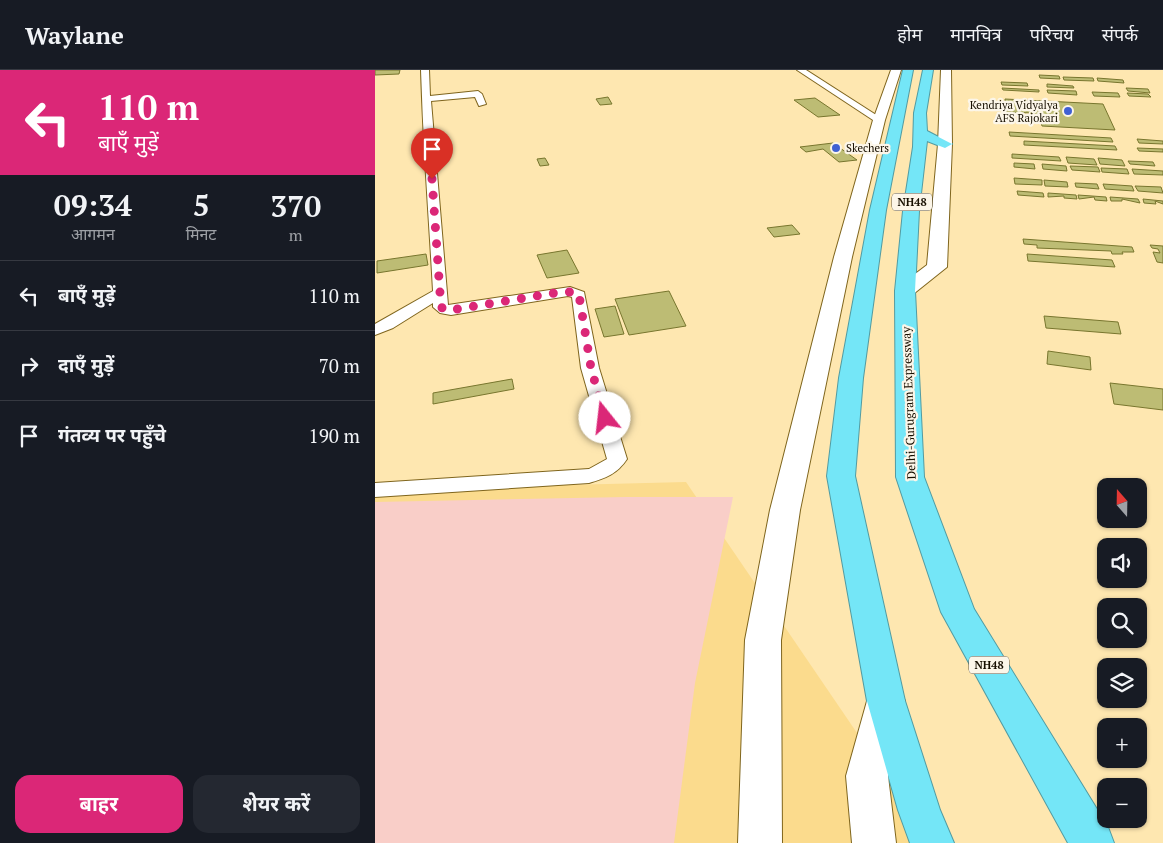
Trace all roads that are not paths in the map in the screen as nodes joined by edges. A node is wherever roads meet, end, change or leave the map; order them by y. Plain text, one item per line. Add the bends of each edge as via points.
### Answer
1 (425, 70) edge
2 (801, 70) edge
3 (896, 70) edge
4 (908, 70) edge
5 (928, 70) edge
6 (946, 70) edge
7 (426, 98) junction
8 (482, 104) dead end
9 (879, 120) junction
10 (920, 133) junction
11 (945, 144) junction
12 (905, 291) junction
13 (439, 293) junction
14 (375, 330) edge
15 (375, 490) edge
16 (886, 701) junction
17 (760, 843) edge
18 (874, 843) edge
19 (932, 843) edge
20 (1093, 843) edge

1 - 7 street
2 - 9 street
3 - 9 main road
4 - 16 highway, NH48 via 878,210 851,378 841,476
5 - 10 highway, Delhi-Gurugram Expressway / NH48 via 920,113
6 - 11 main road
7 - 8 street via 475,94 480,96
7 - 13 street
9 - 17 main road via 785,510 764,630
10 - 11 highway
10 - 12 highway, Delhi-Gurugram Expressway / NH48
11 - 12 main road via 937,228 937,267
12 - 20 highway, Delhi-Gurugram Expressway / NH48 via 910,477 958,612
13 - 14 street
13 - 15 street via 441,307 445,310 561,292 579,295 591,368 617,459 613,466 589,476
16 - 18 main road via 867,776
16 - 19 highway, NH48

